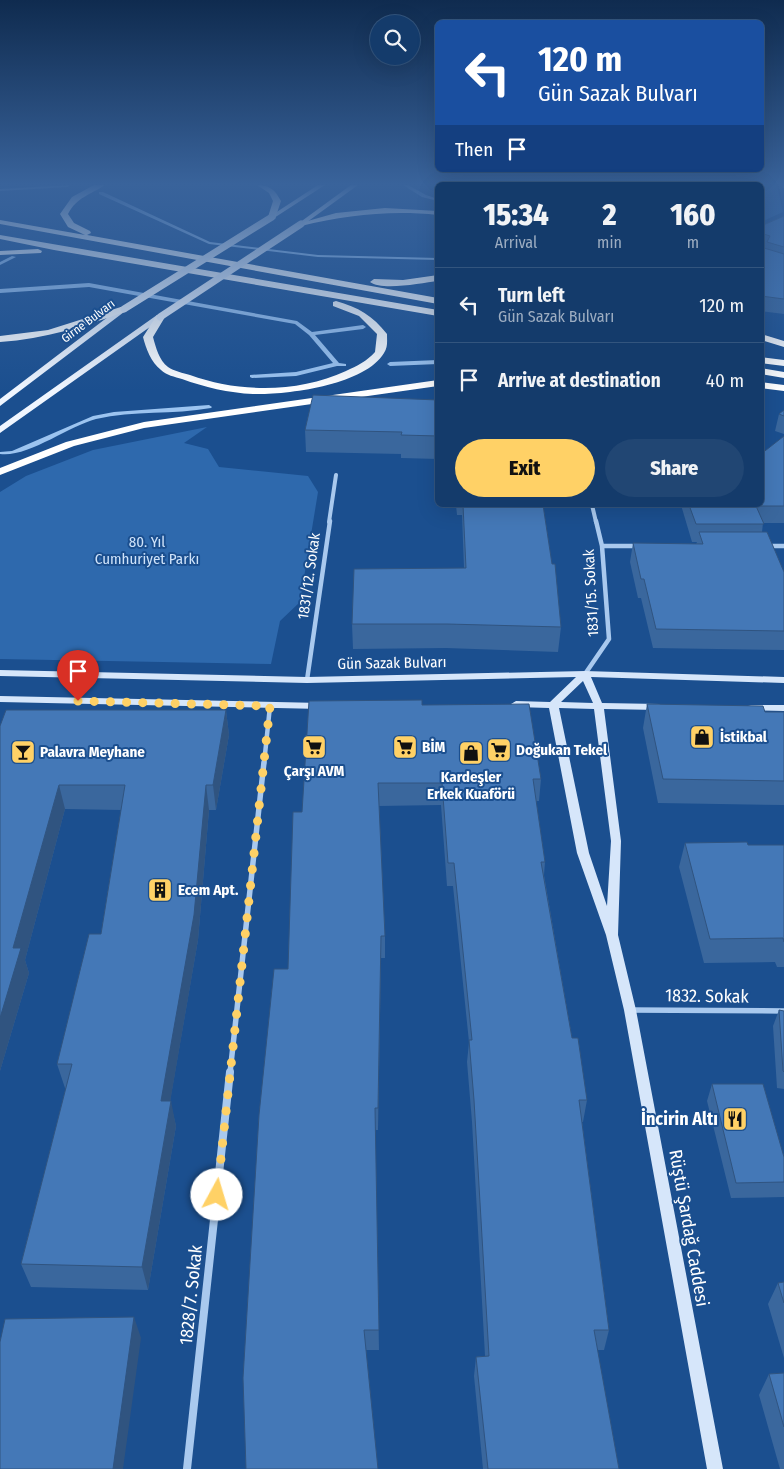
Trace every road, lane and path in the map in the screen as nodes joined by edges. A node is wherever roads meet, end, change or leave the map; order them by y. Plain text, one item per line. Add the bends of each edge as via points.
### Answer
1 (69, 254) edge
2 (86, 254) edge
3 (177, 254) edge
4 (213, 254) edge
5 (256, 254) edge
6 (104, 257) junction
7 (303, 277) junction
8 (435, 278) edge
9 (290, 287) junction
10 (435, 300) edge
11 (124, 309) junction
12 (435, 312) edge
13 (160, 317) junction
14 (764, 338) edge
15 (0, 339) edge
16 (784, 344) edge
17 (764, 361) edge
18 (784, 364) edge
19 (764, 372) edge
20 (784, 375) edge
21 (435, 383) edge
22 (764, 385) edge
23 (784, 388) edge
24 (0, 403) edge
25 (0, 430) edge
26 (0, 472) edge
27 (336, 475) dead end
28 (592, 507) edge
29 (602, 546) junction
30 (646, 546) edge
31 (764, 546) edge
32 (784, 546) edge
33 (0, 673) edge
34 (585, 674) junction
35 (307, 680) junction
36 (784, 680) edge
37 (0, 700) edge
38 (503, 704) edge
39 (554, 704) junction
40 (270, 706) junction
41 (328, 706) edge
42 (599, 706) junction
43 (667, 707) edge
44 (745, 708) edge
45 (784, 708) edge
46 (612, 935) junction
47 (630, 1010) junction
48 (784, 1011) edge
49 (187, 1469) edge
50 (715, 1469) edge

1 - 6 highway
2 - 6 highway
3 - 7 highway
4 - 11 main road, Girne Bulvarı, bridge
5 - 13 main road, bridge
6 - 9 highway
7 - 8 highway via 403,283
7 - 10 highway
9 - 12 highway
9 - 13 highway via 354,308 370,318 382,334 381,350 370,363 326,383 282,390 238,390 198,381 166,369 153,354 148,337
11 - 15 highway via 79,326 34,336
11 - 24 main road, Girne Bulvarı
13 - 25 main road
14 - 16 highway
17 - 18 highway
19 - 20 highway
21 - 26 highway via 144,425 70,444
22 - 23 highway
27 - 35 street, 1831/12. Sokak
28 - 29 street, 1831/15. Sokak
29 - 30 street
29 - 34 street, 1831/15. Sokak via 608,639
31 - 32 street
33 - 35 main road, Gün Sazak Bulvarı
34 - 35 main road, Gün Sazak Bulvarı
34 - 36 main road, Gün Sazak Bulvarı
34 - 39 main road
34 - 42 main road, Rüştü Şardağ Caddesi
37 - 40 main road
38 - 39 main road
39 - 42 main road
39 - 46 main road, Rüştü Şardağ Caddesi via 583,853
40 - 41 main road
40 - 49 street, 1828/7. Sokak
42 - 43 main road
42 - 46 main road, Rüştü Şardağ Caddesi via 616,841
44 - 45 main road
46 - 47 main road, Rüştü Şardağ Caddesi
47 - 48 street, 1832. Sokak
47 - 50 main road, Rüştü Şardağ Caddesi

